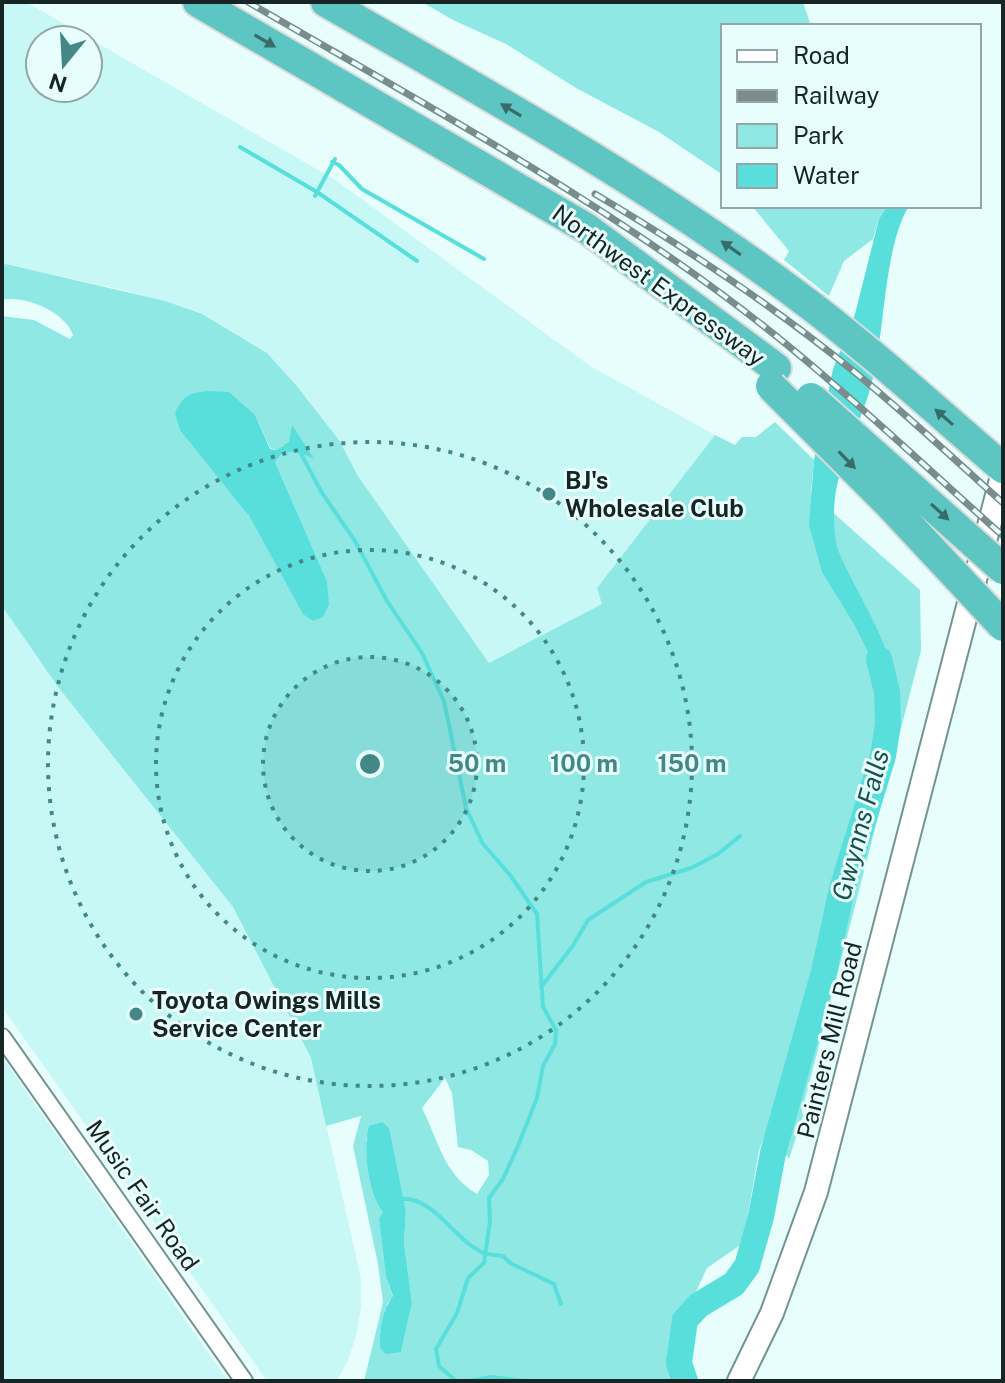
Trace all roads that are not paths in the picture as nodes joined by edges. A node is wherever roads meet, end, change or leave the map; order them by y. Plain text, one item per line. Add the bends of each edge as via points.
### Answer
1 (198, 2) edge
2 (326, 2) edge
3 (774, 377) junction
4 (1003, 470) edge
5 (1003, 569) edge
6 (1003, 626) edge
7 (2, 1037) edge
8 (244, 1381) edge
9 (739, 1381) edge

1 -> 3 highway, Northwest Expressway via 560,212 652,275
4 -> 2 highway via 795,293 614,171
3 -> 5 highway, Northwest Expressway, bridge
3 -> 6 highway, bridge
4 - 9 main road, Painters Mill Road via 816,1192 772,1313
7 - 8 street, Music Fair Road

